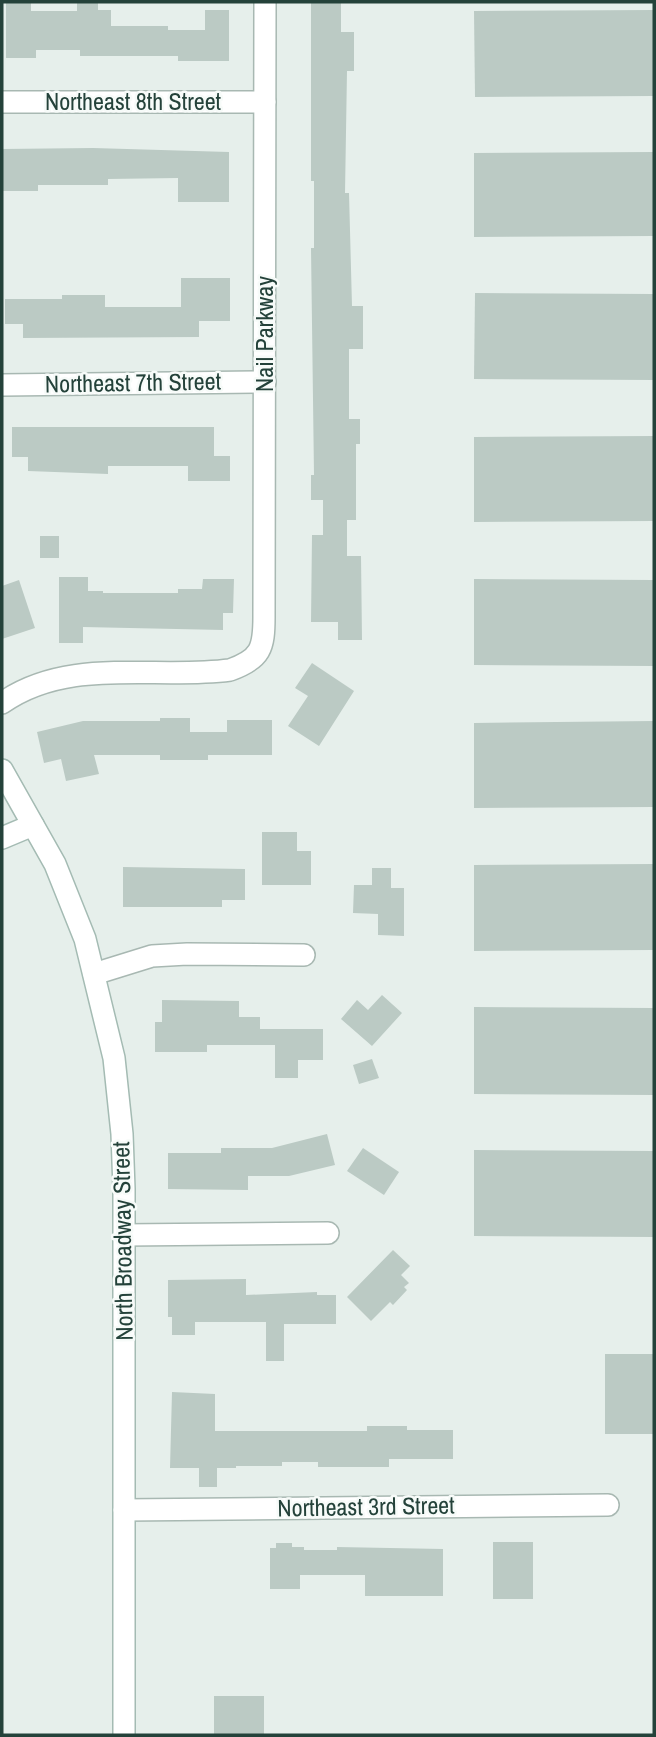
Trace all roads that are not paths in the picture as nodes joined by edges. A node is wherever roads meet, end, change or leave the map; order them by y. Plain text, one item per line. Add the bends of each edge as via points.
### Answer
1 (265, 2) edge
2 (2, 102) edge
3 (265, 102) junction
4 (265, 382) junction
5 (2, 385) edge
6 (2, 703) edge
7 (2, 770) edge
8 (33, 825) junction
9 (2, 838) edge
10 (304, 955) dead end
11 (94, 974) junction
12 (328, 1233) dead end
13 (124, 1235) junction
14 (608, 1505) dead end
15 (124, 1510) junction
16 (124, 1735) edge

1 - 3 street, Nail Parkway
2 - 3 street, Northeast 8th Street
3 - 4 street, Nail Parkway
4 - 5 street, Northeast 7th Street
4 - 6 street, Nail Parkway via 264,633 250,662 215,672 76,674 22,691
7 - 8 street, North Broadway Street
8 - 9 street
8 - 11 street, North Broadway Street via 72,903
10 - 11 street via 152,956
11 - 13 street, North Broadway Street via 120,1102
12 - 13 street
13 - 15 street, North Broadway Street
14 - 15 street, Northeast 3rd Street
15 - 16 street, North Broadway Street

